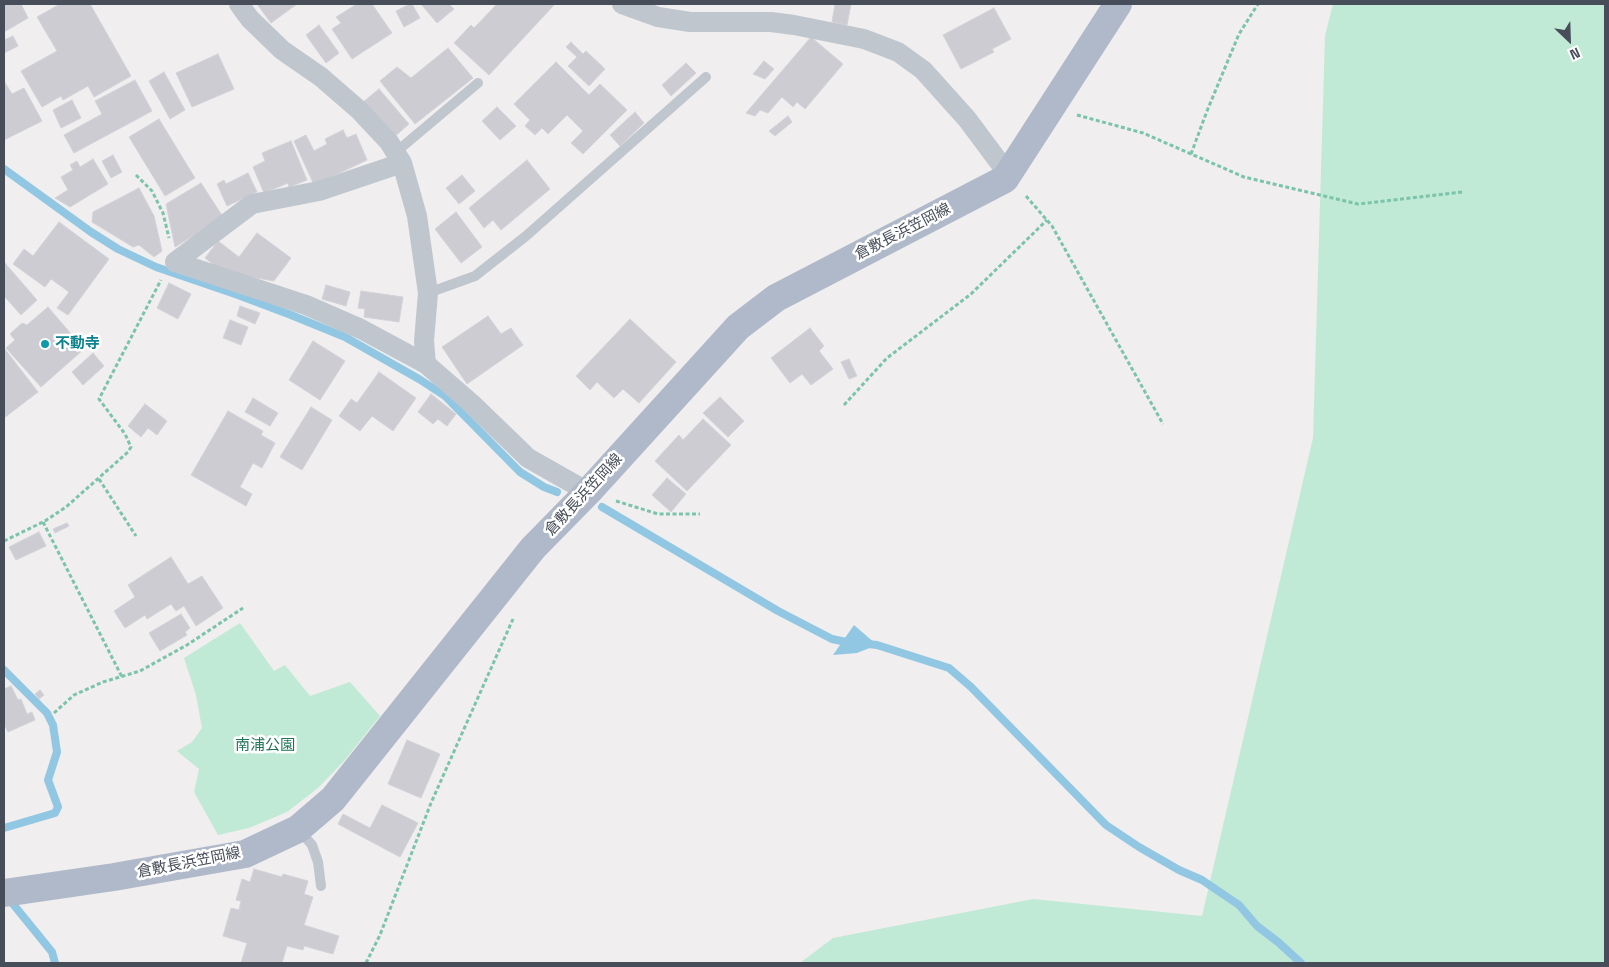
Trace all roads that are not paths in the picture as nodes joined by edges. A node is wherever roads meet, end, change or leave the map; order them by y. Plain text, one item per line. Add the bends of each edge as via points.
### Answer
1 (239, 4) edge
2 (622, 4) edge
3 (1118, 4) edge
4 (706, 77) dead end
5 (478, 83) dead end
6 (399, 157) junction
7 (1008, 174) junction
8 (428, 294) junction
9 (426, 364) junction
10 (588, 492) junction
11 (298, 829) junction
12 (321, 886) dead end
13 (4, 893) edge

1 - 6 street via 282,50 321,77 359,110
2 - 7 street via 658,17 690,22 794,25 864,39 898,52 923,70 968,119
3 - 7 main road, 倉敷長浜笠岡線
4 - 8 lane via 526,236 475,276
5 - 6 lane
6 - 8 street via 417,216
6 - 9 street via 319,191 252,204 175,262 306,305 361,329
7 - 10 main road, 倉敷長浜笠岡線 via 1005,179 760,309 738,327
8 - 9 street via 424,341
9 - 10 street via 528,458
10 - 11 main road, 倉敷長浜笠岡線 via 533,548 333,799
11 - 12 lane via 312,845
11 - 13 main road, 倉敷長浜笠岡線 via 245,854

